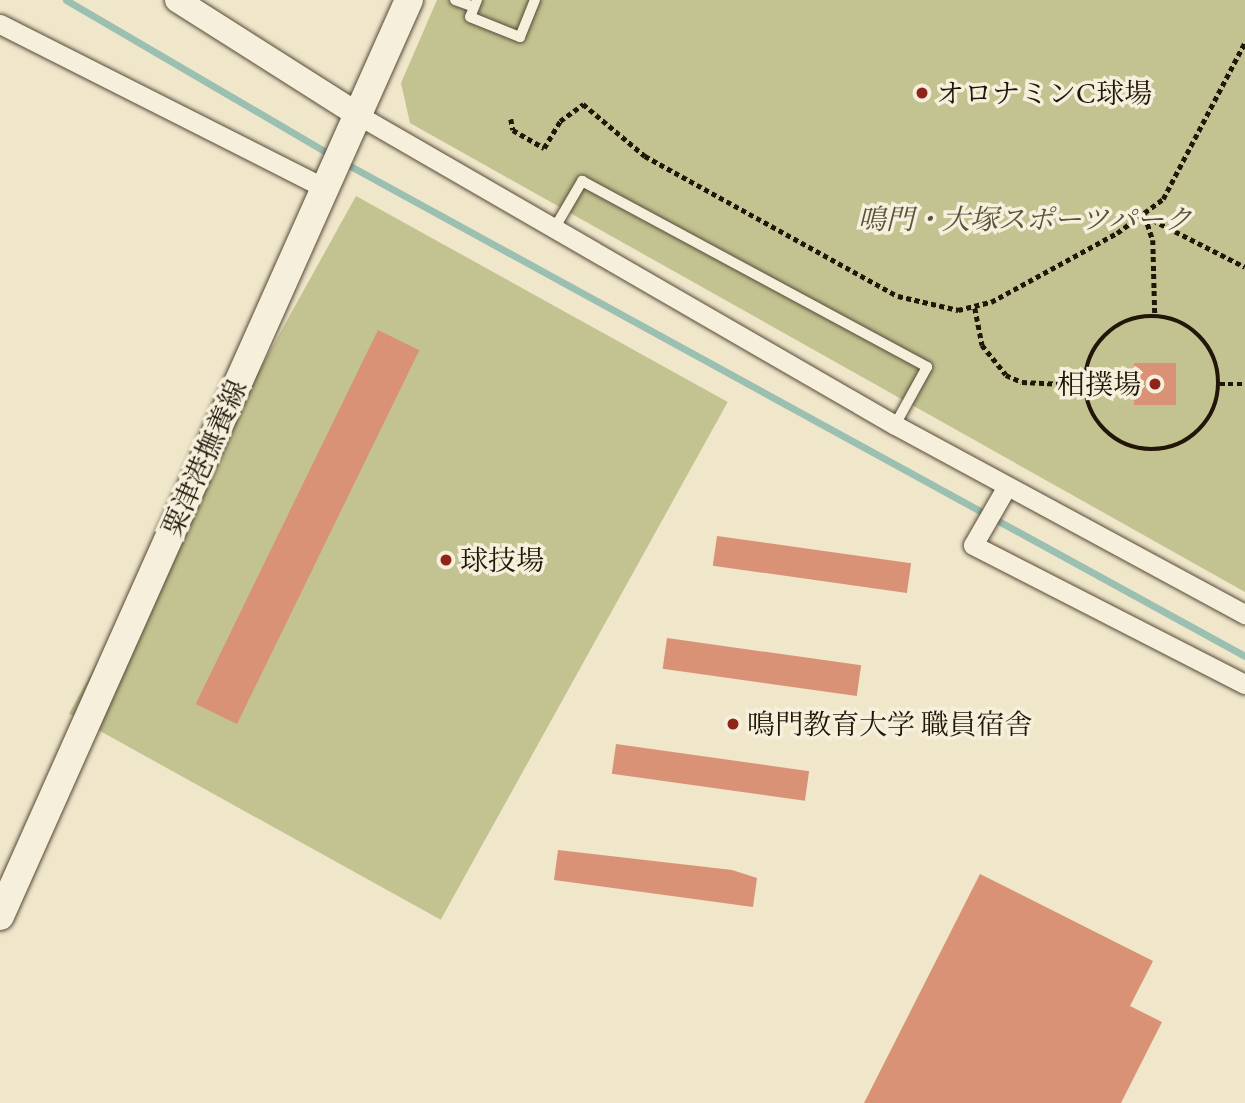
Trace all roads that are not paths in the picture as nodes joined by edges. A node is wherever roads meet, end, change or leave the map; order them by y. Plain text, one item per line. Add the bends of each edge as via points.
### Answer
1 (409, 0) edge
2 (455, 0) edge
3 (535, 0) edge
4 (183, 1) edge
5 (476, 4) edge
6 (0, 24) edge
7 (353, 127) junction
8 (326, 184) junction
9 (554, 230) junction
10 (895, 425) junction
11 (1007, 486) junction
12 (1245, 614) edge
13 (1245, 684) edge
14 (0, 916) edge

1 - 7 main road, 粟津港撫養線
2 - 5 lane
3 - 5 lane via 520,37 470,17
4 - 7 street
6 - 8 street
7 - 8 main road, 粟津港撫養線
7 - 9 street
8 - 14 main road, 粟津港撫養線
9 - 10 street
9 - 10 lane via 582,181 927,367
10 - 11 street
11 - 12 street
11 - 13 street via 974,545

